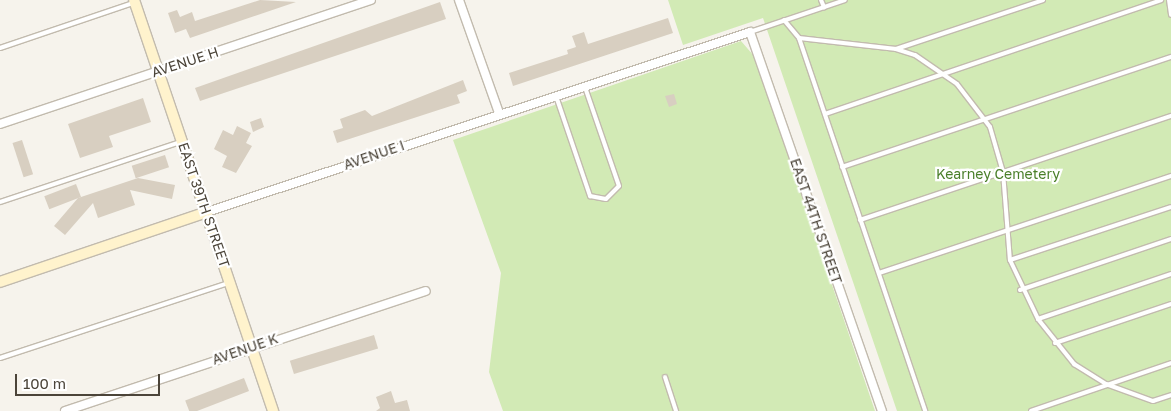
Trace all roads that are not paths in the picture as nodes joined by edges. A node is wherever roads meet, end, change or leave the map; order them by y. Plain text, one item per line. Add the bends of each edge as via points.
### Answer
1 (368, 0) edge
2 (458, 0) edge
3 (821, 0) edge
4 (846, 0) edge
5 (1043, 0) edge
6 (1161, 0) edge
7 (1169, 0) edge
8 (135, 1) edge
9 (824, 7) junction
10 (1171, 15) edge
11 (784, 20) junction
12 (750, 32) junction
13 (799, 38) junction
14 (0, 48) edge
15 (896, 49) junction
16 (1171, 57) edge
17 (159, 70) junction
18 (943, 74) junction
19 (584, 85) junction
20 (555, 94) junction
21 (499, 113) junction
22 (824, 114) junction
23 (1171, 116) edge
24 (985, 119) junction
25 (0, 124) edge
26 (182, 141) junction
27 (842, 167) junction
28 (1004, 172) junction
29 (1171, 176) edge
30 (0, 202) edge
31 (1171, 207) edge
32 (207, 212) junction
33 (860, 220) junction
34 (1008, 230) junction
35 (1171, 240) edge
36 (1010, 260) junction
37 (878, 274) junction
38 (1171, 274) edge
39 (0, 282) edge
40 (230, 282) junction
41 (1020, 290) junction
42 (426, 291) dead end
43 (1171, 304) edge
44 (1038, 319) junction
45 (1055, 343) junction
46 (251, 346) junction
47 (0, 358) edge
48 (1171, 363) edge
49 (665, 377) dead end
50 (1106, 384) junction
51 (1171, 395) edge
52 (65, 411) edge
53 (273, 411) edge
54 (676, 411) edge
55 (882, 411) edge
56 (925, 411) edge
57 (1031, 411) edge

1 - 17 street, AVENUE H
2 - 21 street
3 - 9 lane
4 - 9 lane
5 - 15 lane
6 - 18 lane
7 - 10 lane
8 - 14 lane
8 - 17 main road, EAST 39TH STREET
9 - 11 lane
11 - 12 lane
11 - 13 lane
12 - 19 street, AVENUE I
12 - 55 street, EAST 44TH STREET
13 - 15 lane
13 - 22 lane
15 - 18 lane via 915,55
16 - 24 lane
17 - 25 street, AVENUE H
17 - 26 main road, EAST 39TH STREET
18 - 22 lane
18 - 24 lane
19 - 20 street, AVENUE I
19 - 20 lane via 619,186 606,199 590,196
20 - 21 street, AVENUE I
21 - 32 street, AVENUE I
22 - 27 lane
23 - 28 lane
24 - 27 lane
24 - 28 lane
26 - 30 lane
26 - 32 main road, EAST 39TH STREET
27 - 33 lane
28 - 33 lane
28 - 34 lane
29 - 34 lane
31 - 36 lane
32 - 39 main road, AVENUE I
32 - 40 main road, EAST 39TH STREET
33 - 37 lane
34 - 36 lane
34 - 37 lane
35 - 41 lane
36 - 41 lane
37 - 56 lane
38 - 44 lane
40 - 46 main road, EAST 39TH STREET
40 - 47 lane
41 - 44 lane
42 - 46 street, AVENUE K
43 - 45 lane
44 - 45 lane
45 - 50 lane via 1074,364
46 - 52 street, AVENUE K
46 - 53 main road, EAST 39TH STREET
48 - 50 lane
49 - 54 lane
50 - 51 lane via 1153,401
50 - 57 lane

